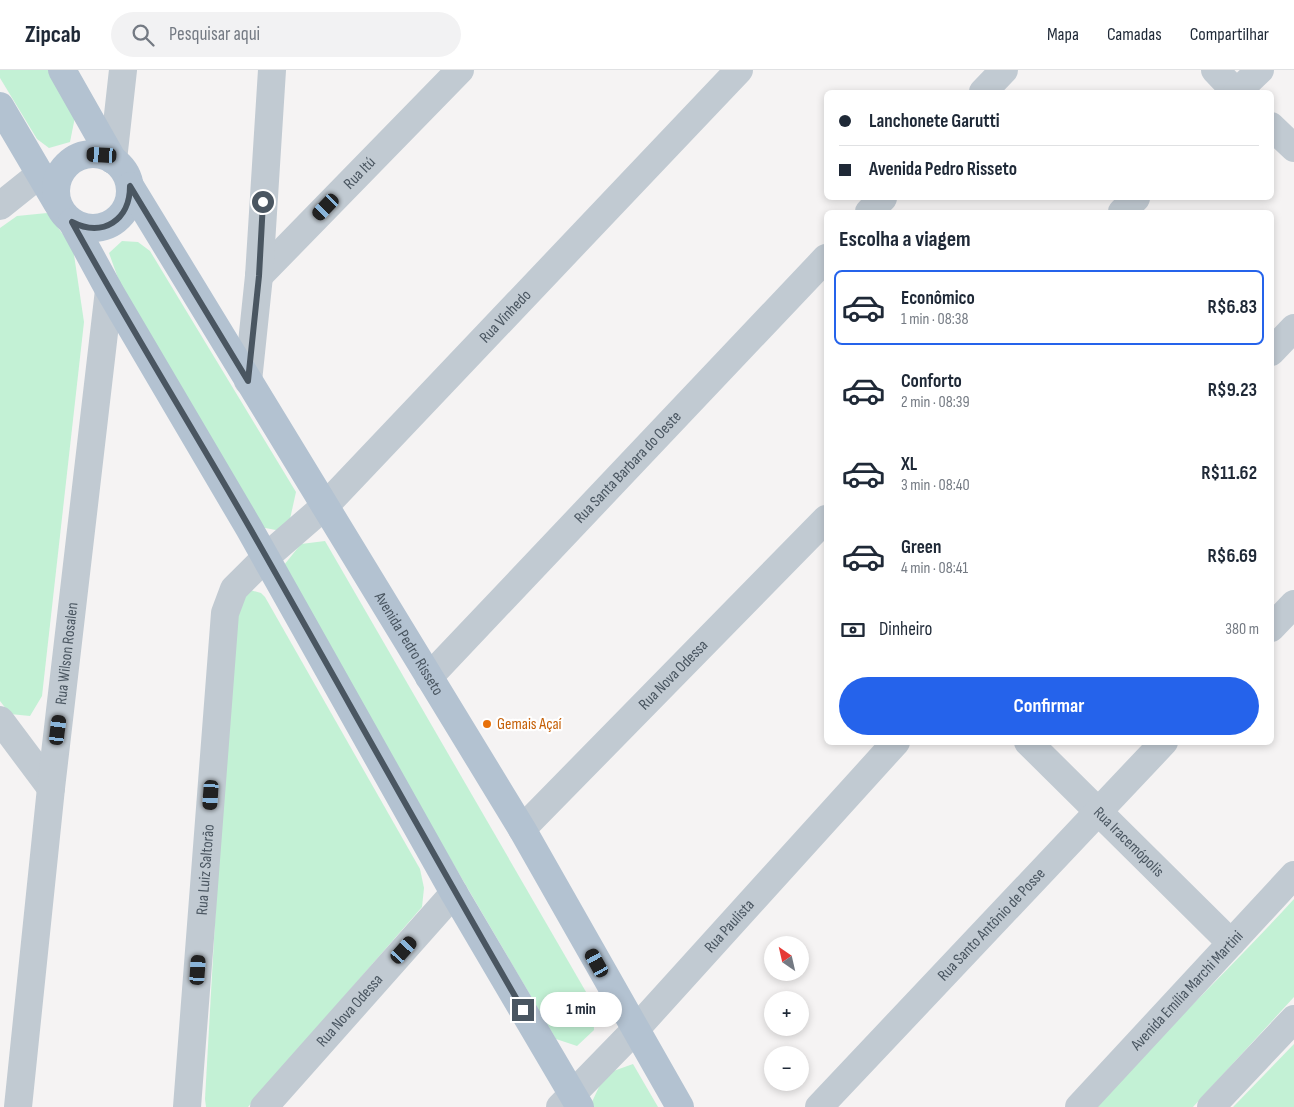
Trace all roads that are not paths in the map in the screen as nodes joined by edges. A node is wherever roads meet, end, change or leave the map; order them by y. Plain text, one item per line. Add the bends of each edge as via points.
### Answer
1 (62, 70) edge
2 (123, 70) edge
3 (272, 70) edge
4 (460, 70) edge
5 (739, 70) edge
6 (1004, 70) edge
7 (1215, 70) edge
8 (1260, 70) edge
9 (985, 90) edge
10 (1235, 90) edge
11 (1239, 90) edge
12 (0, 106) edge
13 (1274, 129) edge
14 (1294, 148) edge
15 (113, 160) junction
16 (40, 174) junction
17 (130, 186) junction
18 (881, 200) edge
19 (1134, 200) edge
20 (0, 206) edge
21 (871, 210) edge
22 (1124, 210) edge
23 (65, 213) junction
24 (824, 260) edge
25 (259, 276) junction
26 (109, 290) junction
27 (1294, 328) edge
28 (1274, 349) edge
29 (248, 381) junction
30 (326, 505) junction
31 (822, 532) edge
32 (266, 557) junction
33 (1294, 604) edge
34 (1274, 625) edge
35 (429, 677) junction
36 (0, 720) edge
37 (893, 745) edge
38 (1031, 745) edge
39 (1161, 745) edge
40 (51, 788) junction
41 (1098, 812) junction
42 (522, 830) junction
43 (1294, 875) edge
44 (454, 893) junction
45 (1231, 943) junction
46 (1294, 1019) edge
47 (635, 1030) junction
48 (0, 1086) edge
49 (571, 1103) edge
50 (17, 1107) edge
51 (188, 1107) edge
52 (264, 1107) edge
53 (680, 1107) edge
54 (819, 1107) edge
55 (1079, 1107) edge
56 (1212, 1107) edge

1 - 15 main road
2 - 15 street
3 - 25 street
4 - 25 street, Rua Itú
5 - 30 street, Rua Vinhedo
6 - 9 street
7 - 10 street
8 - 11 street
12 - 16 main road
13 - 14 street
15 - 17 main road via 121,166
15 - 23 main road via 102,155 80,156 62,170 55,192
16 - 20 street
16 - 23 main road
17 - 23 main road via 127,207 121,216 103,228 81,227
17 - 29 main road, Avenida Pedro Risseto
18 - 21 street
19 - 22 street
23 - 26 main road
24 - 35 street, Rua Santa Barbara do Oeste
25 - 29 street
26 - 32 main road
26 - 40 street, Rua Wilson Rosalen
27 - 28 street
29 - 30 main road, Avenida Pedro Risseto
30 - 32 street, Rua Vinhedo
30 - 35 main road, Avenida Pedro Risseto
31 - 42 street, Rua Nova Odessa
32 - 44 main road
32 - 51 street, Rua Luiz Saltorão via 234,589 225,612
33 - 34 street
35 - 42 main road, Avenida Pedro Risseto
36 - 40 street
37 - 47 street, Rua Paulista
38 - 41 street, Rua Iracemópolis
39 - 41 street, Rua Santo Antônio de Posse
40 - 50 street, Rua Wilson Rosalen
41 - 45 street, Rua Iracemópolis
41 - 54 street, Rua Santo Antônio de Posse
42 - 47 main road, Avenida Pedro Risseto
43 - 45 street, Avenida Emília Marchi Martini
44 - 49 main road
44 - 52 street, Rua Nova Odessa
45 - 55 street, Avenida Emília Marchi Martini
46 - 56 street
47 - 49 street, Rua Paulista
47 - 53 main road, Avenida Pedro Risseto
48 - 50 street

